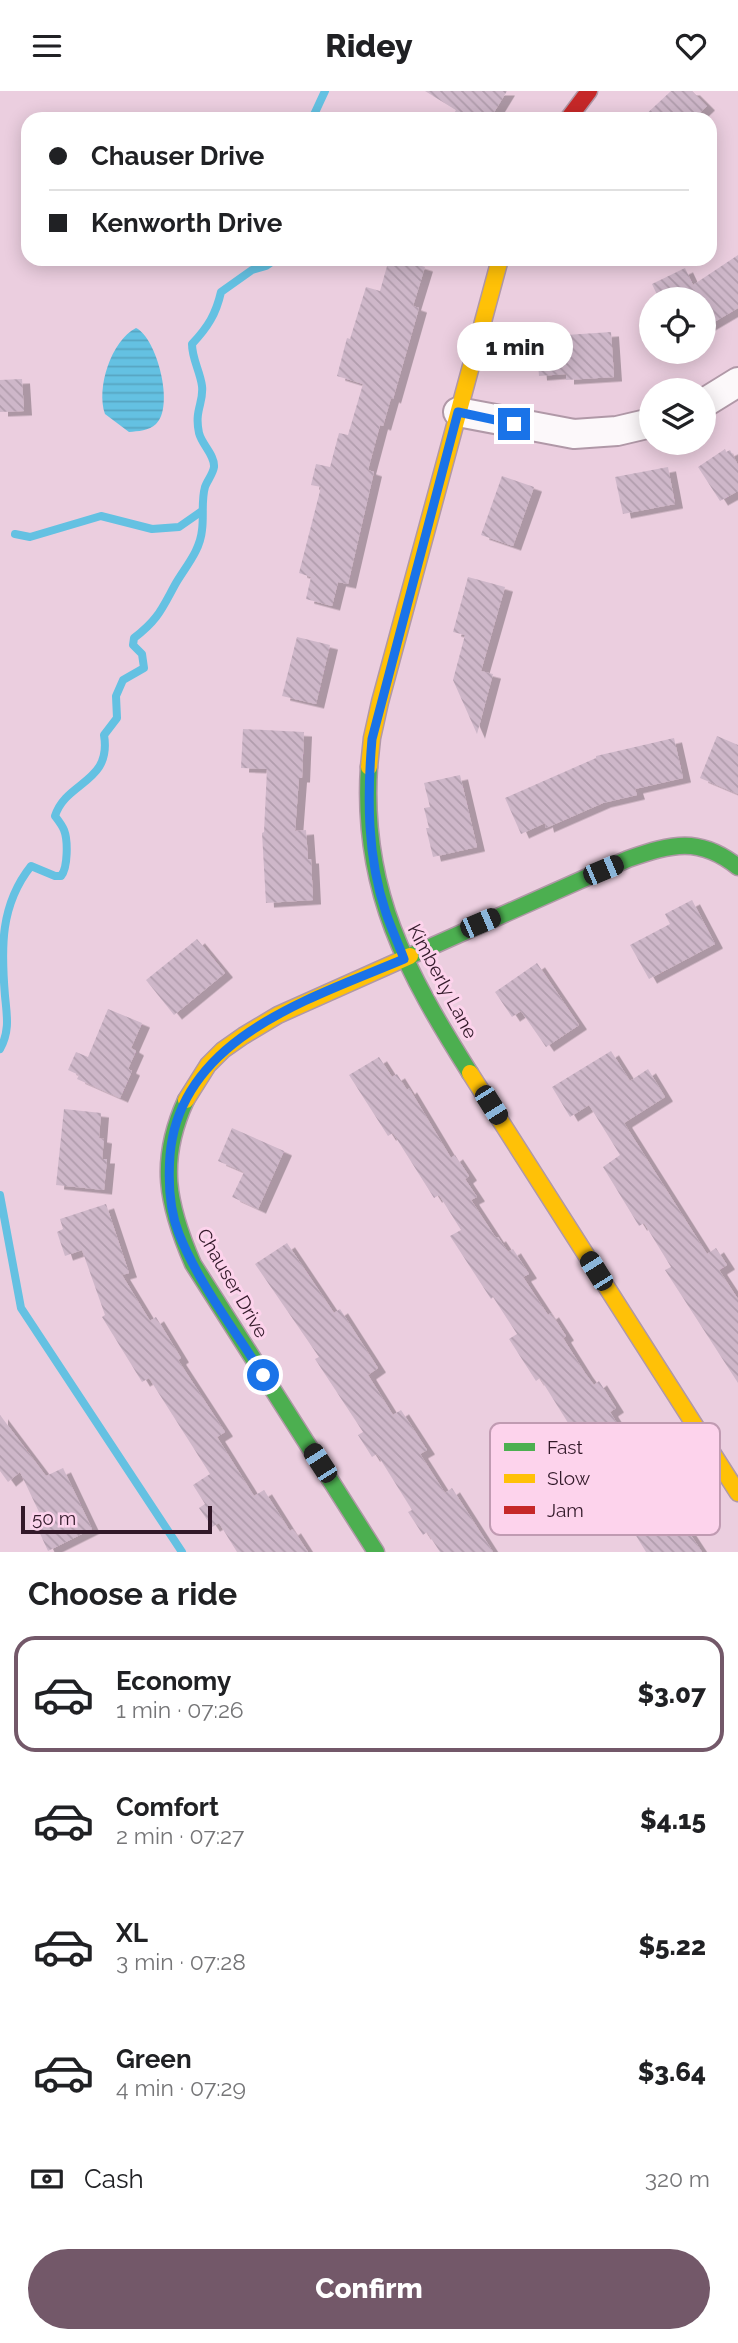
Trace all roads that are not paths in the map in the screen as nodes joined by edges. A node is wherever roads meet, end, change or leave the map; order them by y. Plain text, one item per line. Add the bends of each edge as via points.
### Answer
1 (589, 91) edge
2 (573, 112) edge
3 (498, 266) edge
4 (738, 382) edge
5 (716, 396) edge
6 (458, 412) junction
7 (639, 426) edge
8 (738, 867) edge
9 (404, 959) junction
10 (693, 1423) edge
11 (720, 1465) edge
12 (738, 1493) edge
13 (376, 1552) edge

1 - 2 street
3 - 6 street, Kimberly Lane
4 - 5 street
6 - 7 street via 574,434
6 - 9 street, Kimberly Lane via 372,739 369,825 385,912
8 - 9 street, Chauser Drive via 710,848 667,845
9 - 10 street, Kimberly Lane via 434,1016
9 - 13 street, Chauser Drive via 278,1015 222,1051 203,1072 179,1116 168,1176 178,1231 193,1264
11 - 12 street, Kimberly Lane

